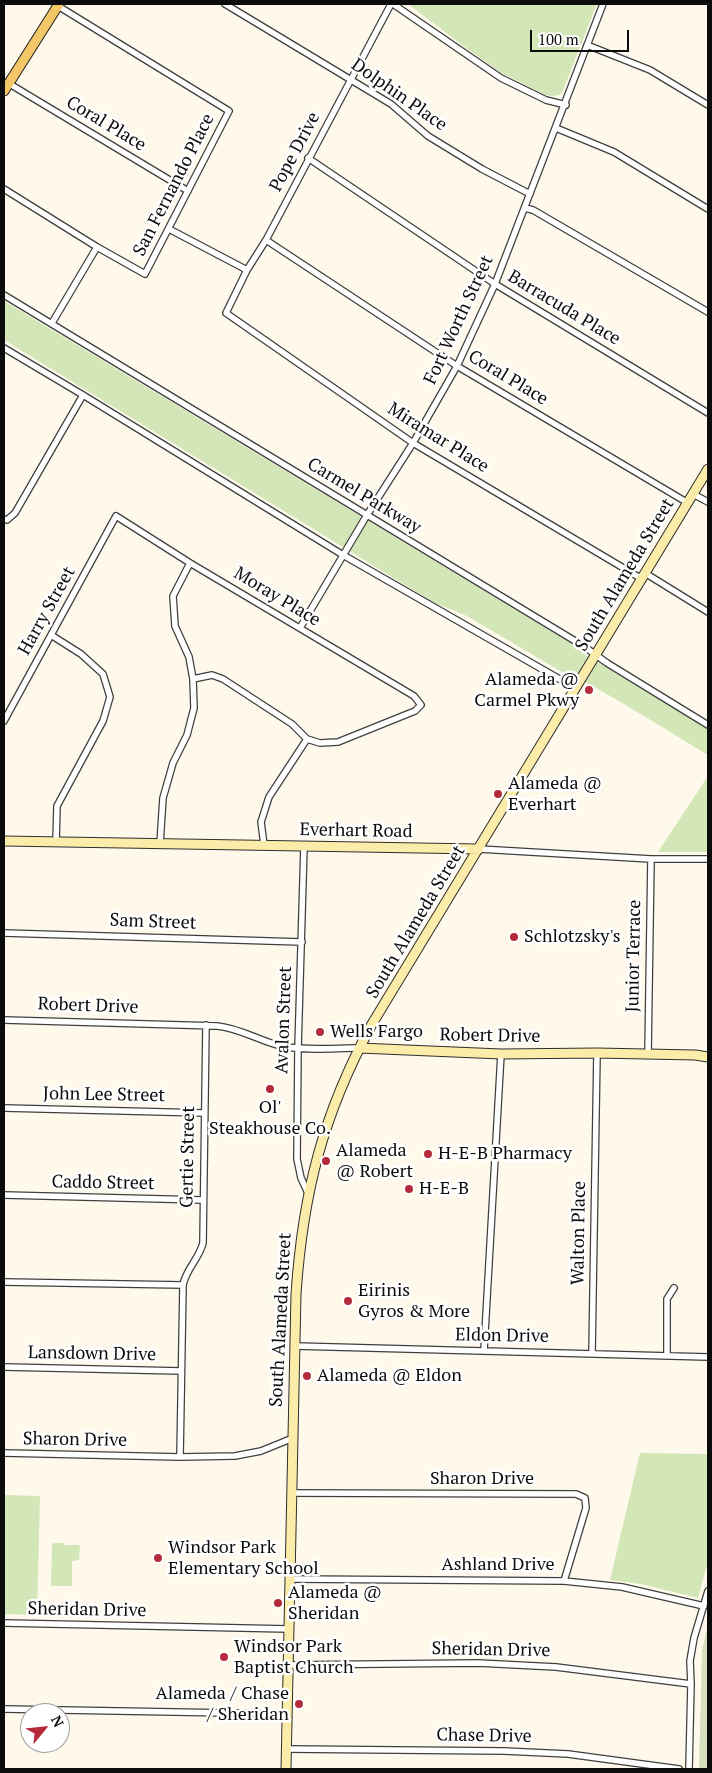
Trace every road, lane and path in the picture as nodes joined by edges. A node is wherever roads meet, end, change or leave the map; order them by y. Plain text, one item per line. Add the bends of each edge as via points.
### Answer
1 (225, 4) edge
2 (392, 4) edge
3 (603, 4) edge
4 (58, 5) edge
5 (586, 45) junction
6 (351, 79) junction
7 (6, 87) edge
8 (566, 105) junction
9 (708, 105) edge
10 (556, 128) junction
11 (308, 158) junction
12 (4, 189) edge
13 (188, 191) junction
14 (530, 194) junction
15 (525, 208) junction
16 (708, 209) edge
17 (169, 229) junction
18 (266, 240) junction
19 (97, 247) junction
20 (247, 270) junction
21 (496, 284) junction
22 (4, 295) edge
23 (708, 312) edge
24 (226, 314) joint
25 (52, 323) junction
26 (4, 348) edge
27 (457, 366) junction
28 (83, 395) junction
29 (708, 413) edge
30 (413, 443) junction
31 (708, 469) edge
32 (693, 494) junction
33 (708, 502) edge
34 (688, 503) junction
35 (116, 516) joint
36 (367, 516) junction
37 (4, 520) edge
38 (344, 556) junction
39 (190, 563) junction
40 (644, 576) junction
41 (708, 612) edge
42 (300, 628) junction
43 (51, 635) junction
44 (596, 655) junction
45 (194, 679) junction
46 (575, 688) junction
47 (4, 721) edge
48 (708, 725) edge
49 (307, 739) junction
50 (4, 841) edge
51 (56, 842) junction
52 (160, 844) junction
53 (264, 845) junction
54 (304, 846) junction
55 (479, 849) junction
56 (651, 859) junction
57 (708, 860) edge
58 (4, 933) edge
59 (302, 942) junction
60 (4, 1020) edge
61 (206, 1025) junction
62 (298, 1048) junction
63 (359, 1048) junction
64 (597, 1053) junction
65 (501, 1054) junction
66 (648, 1054) junction
67 (708, 1057) edge
68 (4, 1108) edge
69 (204, 1113) junction
70 (308, 1193) junction
71 (4, 1195) edge
72 (202, 1200) junction
73 (4, 1282) edge
74 (183, 1285) junction
75 (674, 1288) dead end
76 (295, 1346) junction
77 (484, 1350) junction
78 (592, 1353) junction
79 (667, 1356) junction
80 (708, 1357) edge
81 (4, 1367) edge
82 (181, 1370) junction
83 (293, 1438) junction
84 (4, 1453) edge
85 (180, 1457) junction
86 (292, 1493) junction
87 (290, 1579) junction
88 (564, 1581) junction
89 (708, 1591) edge
90 (704, 1606) junction
91 (4, 1623) edge
92 (289, 1629) junction
93 (288, 1665) junction
94 (691, 1684) junction
95 (4, 1709) edge
96 (287, 1714) junction
97 (287, 1750) junction
98 (286, 1769) edge
99 (679, 1769) edge
100 (689, 1769) edge

1 - 6 street, Dolphin Place
2 - 6 street, Pope Drive
2 - 8 street via 501,78 546,100
3 - 5 street, Fort Worth Street
4 - 7 main road
4 - 13 street, San Fernando Place via 229,111
5 - 8 street, Fort Worth Street
5 - 9 street via 650,70
6 - 11 street, Pope Drive
6 - 14 street, Dolphin Place via 391,104 428,136
7 - 13 street, Coral Place
8 - 10 street, Fort Worth Street
10 - 14 street, Fort Worth Street
10 - 16 street via 614,152
11 - 18 street, Pope Drive
11 - 21 street, Barracuda Place
12 - 19 street
13 - 17 street, San Fernando Place
14 - 15 street, Fort Worth Street
15 - 21 street, Fort Worth Street
15 - 23 street
17 - 19 street, San Fernando Place via 145,274
17 - 20 street
18 - 20 street, Pope Drive
18 - 27 street, Coral Place
19 - 25 street
20 - 24 street, Pope Drive
21 - 27 street, Fort Worth Street
21 - 29 street, Barracuda Place
22 - 25 street, Carmel Parkway
24 - 30 street, Miramar Place
25 - 36 street, Carmel Parkway
26 - 28 street
27 - 30 street, Fort Worth Street
27 - 34 street, Coral Place
28 - 37 street via 15,514
28 - 38 street
30 - 36 street, Fort Worth Street
30 - 40 street, Miramar Place
31 - 32 main road, South Alameda Street
32 - 33 street
32 - 34 main road, South Alameda Street
34 - 40 main road, South Alameda Street
35 - 39 street, Moray Place
35 - 43 street, Harry Street
36 - 38 street, Fort Worth Street
36 - 44 street, Carmel Parkway
38 - 42 street, Fort Worth Street
38 - 46 street
39 - 42 street, Moray Place
39 - 45 street via 173,596 175,626
40 - 41 street, Miramar Place
40 - 44 main road, South Alameda Street
42 - 49 street, Moray Place via 414,696 421,705 415,711 338,742 320,743
43 - 47 street, Harry Street
43 - 51 street via 81,654 103,674 110,697 103,721 57,806
44 - 46 main road, South Alameda Street
44 - 48 street, Carmel Parkway
45 - 49 street via 212,675 223,679 292,724
45 - 52 street via 194,708 187,735 173,763 163,798
46 - 55 main road, South Alameda Street
49 - 53 street via 269,798 261,822
50 - 51 main road, Everhart Road
51 - 52 main road, Everhart Road
52 - 53 main road, Everhart Road
53 - 54 main road, Everhart Road
54 - 55 main road, Everhart Road
54 - 59 street, Avalon Street
55 - 56 street, Everhart Road
55 - 63 main road, South Alameda Street
56 - 57 street, Everhart Road
56 - 66 street, Junior Terrace
58 - 59 street, Sam Street
59 - 62 street, Avalon Street
60 - 61 street, Robert Drive
61 - 62 street, Robert Drive via 229,1027 264,1042
61 - 69 street, Gertie Street
62 - 63 street, Robert Drive
62 - 70 street, Avalon Street via 296,1159
63 - 65 main road, Robert Drive
63 - 70 main road, South Alameda Street via 327,1122
64 - 65 main road, Robert Drive
64 - 66 main road, Robert Drive
64 - 78 street, Walton Place
65 - 77 street
66 - 67 main road, Robert Drive
68 - 69 street, John Lee Street
69 - 72 street, Gertie Street
70 - 76 main road, South Alameda Street via 298,1259
71 - 72 street, Caddo Street
72 - 74 street, Gertie Street via 203,1243
73 - 74 street
74 - 82 street
75 - 79 street via 667,1298
76 - 77 street, Eldon Drive
76 - 83 main road, South Alameda Street
77 - 78 street, Eldon Drive
78 - 79 street, Eldon Drive
79 - 80 street, Eldon Drive
81 - 82 street, Lansdown Drive
82 - 85 street
83 - 85 street, Sharon Drive via 247,1455
83 - 86 main road, South Alameda Street
84 - 85 street, Sharon Drive
86 - 87 main road, South Alameda Street
86 - 88 street, Sharon Drive via 576,1494 585,1498 586,1508
87 - 88 street, Ashland Drive
87 - 92 main road, South Alameda Street
88 - 90 street, Ashland Drive via 622,1587
89 - 90 street
90 - 94 street via 690,1661
91 - 92 street, Sheridan Drive
92 - 93 main road, South Alameda Street
93 - 94 street, Sheridan Drive via 478,1663 556,1667
93 - 96 main road, South Alameda Street
94 - 100 street
95 - 96 street
96 - 97 main road, South Alameda Street
97 - 98 main road, South Alameda Street
97 - 99 street, Chase Drive via 568,1754

